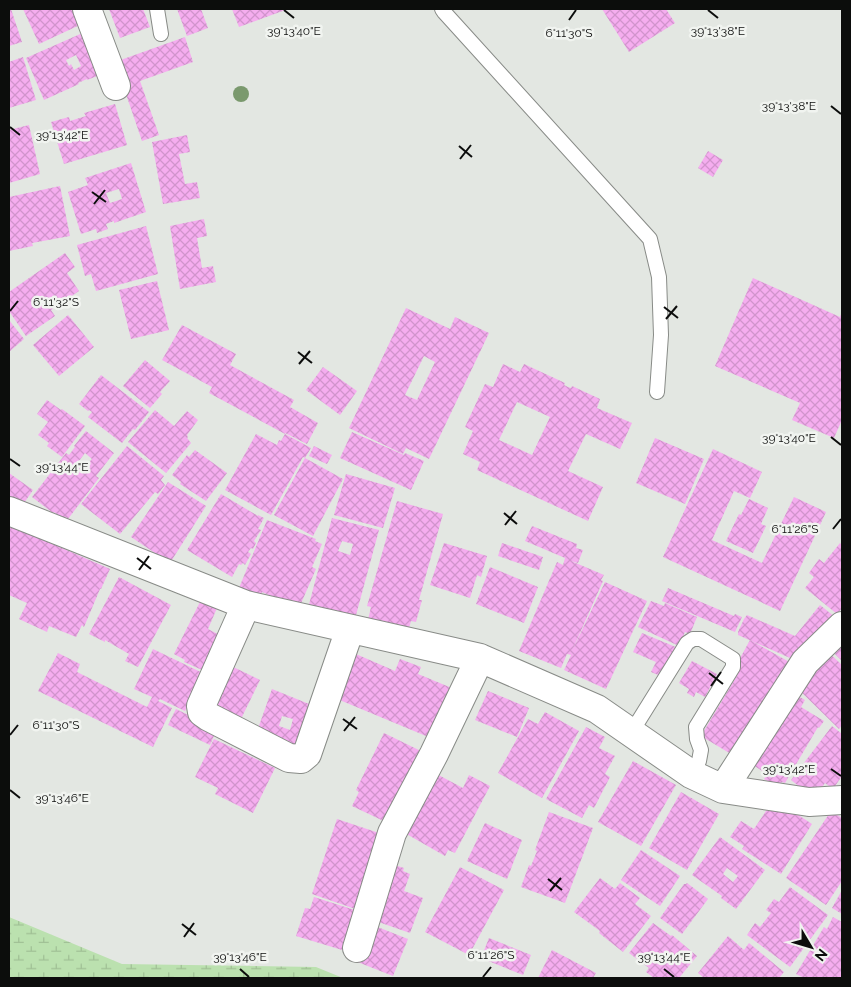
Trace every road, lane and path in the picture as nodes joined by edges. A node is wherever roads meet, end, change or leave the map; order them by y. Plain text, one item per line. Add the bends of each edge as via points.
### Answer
1 (87, 9) edge
2 (157, 9) edge
3 (442, 9) edge
4 (161, 34) dead end
5 (116, 86) dead end
6 (657, 392) dead end
7 (9, 511) edge
8 (246, 605) junction
9 (842, 626) edge
10 (350, 629) junction
11 (480, 658) junction
12 (631, 733) junction
13 (691, 774) junction
14 (723, 789) junction
15 (842, 800) edge
16 (357, 948) dead end

1 - 5 street
2 - 4 lane
3 - 6 lane via 650,239 659,277
7 - 8 street
8 - 10 street
8 - 10 street via 201,706 202,712 288,758 301,759 307,754
9 - 14 street via 805,662
10 - 11 street
11 - 12 street via 598,709
11 - 16 street via 392,833
12 - 13 street
12 - 13 lane via 687,642 701,639 733,659 733,667 696,726 701,750
13 - 14 street
14 - 15 street via 809,802

